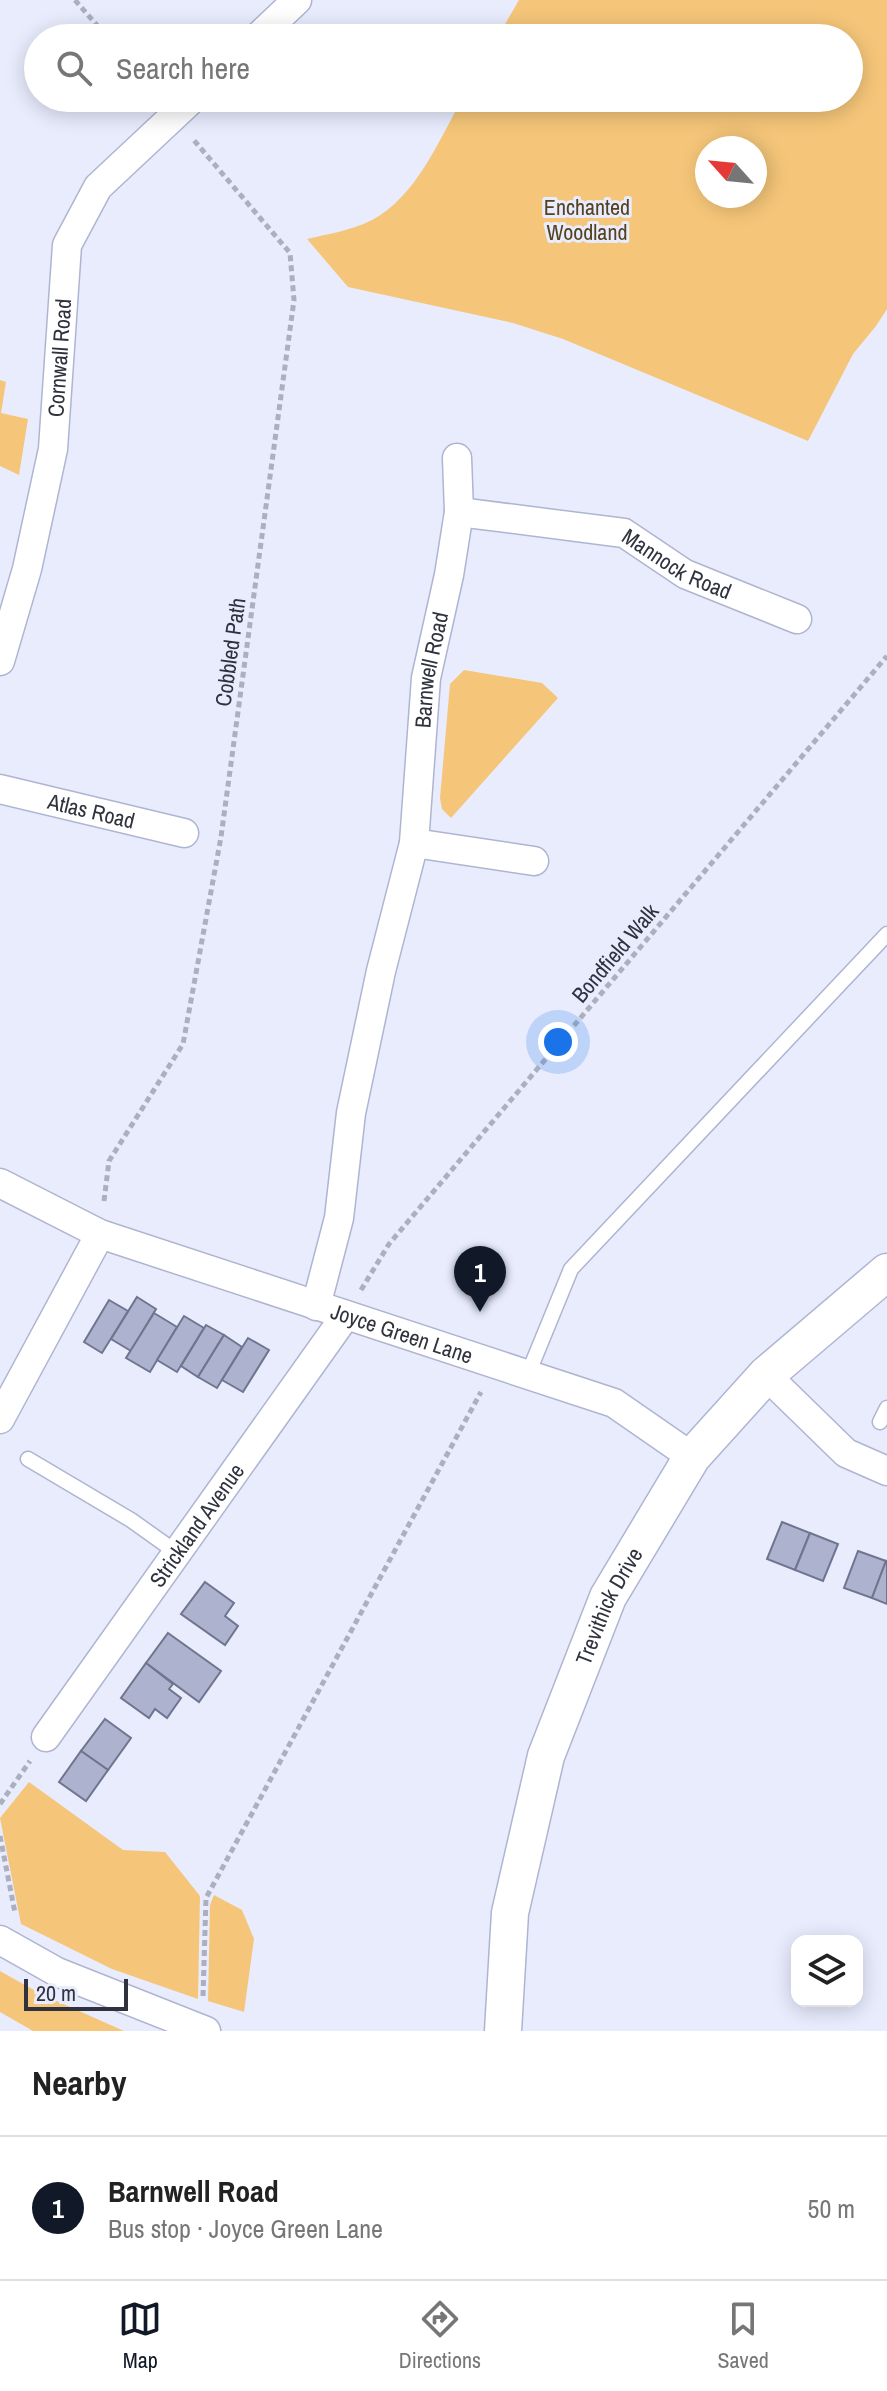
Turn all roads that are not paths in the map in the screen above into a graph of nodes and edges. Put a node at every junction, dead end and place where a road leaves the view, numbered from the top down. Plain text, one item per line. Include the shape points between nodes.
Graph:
1 (297, 0) edge
2 (272, 24) edge
3 (178, 112) edge
4 (457, 458) dead end
5 (459, 512) junction
6 (797, 619) dead end
7 (0, 661) edge
8 (0, 789) edge
9 (184, 833) dead end
10 (414, 843) junction
11 (534, 861) dead end
12 (887, 934) edge
13 (0, 1183) edge
14 (100, 1234) junction
15 (886, 1276) edge
16 (316, 1306) junction
17 (346, 1315) junction
18 (528, 1374) junction
19 (766, 1375) junction
20 (887, 1408) edge
21 (0, 1419) edge
22 (880, 1422) dead end
23 (692, 1457) junction
24 (28, 1459) dead end
25 (887, 1471) edge
26 (176, 1552) junction
27 (46, 1737) road end
28 (11, 1946) edge
29 (206, 2031) edge
30 (503, 2031) edge

1 - 2 street
3 - 7 street, Cornwall Road via 98,187 67,245 53,449
4 - 5 street, Barnwell Road
5 - 6 street, Mannock Road via 624,533 685,574
5 - 10 street, Barnwell Road via 424,695
8 - 9 street, Atlas Road
10 - 11 street
10 - 16 street, Barnwell Road via 381,971 351,1113 339,1218
12 - 18 lane via 571,1269
13 - 14 street, Joyce Green Lane
14 - 16 street, Joyce Green Lane
14 - 21 street
15 - 19 street, Trevithick Drive
16 - 17 street, Joyce Green Lane
17 - 18 street, Joyce Green Lane
17 - 26 street, Strickland Avenue
18 - 23 street, Joyce Green Lane via 614,1403
19 - 23 street, Trevithick Drive
19 - 25 street via 846,1453
20 - 22 lane
23 - 30 street, Trevithick Drive via 608,1597 546,1756 510,1913
24 - 26 lane
26 - 27 street, Strickland Avenue
28 - 29 street via 57,1972

